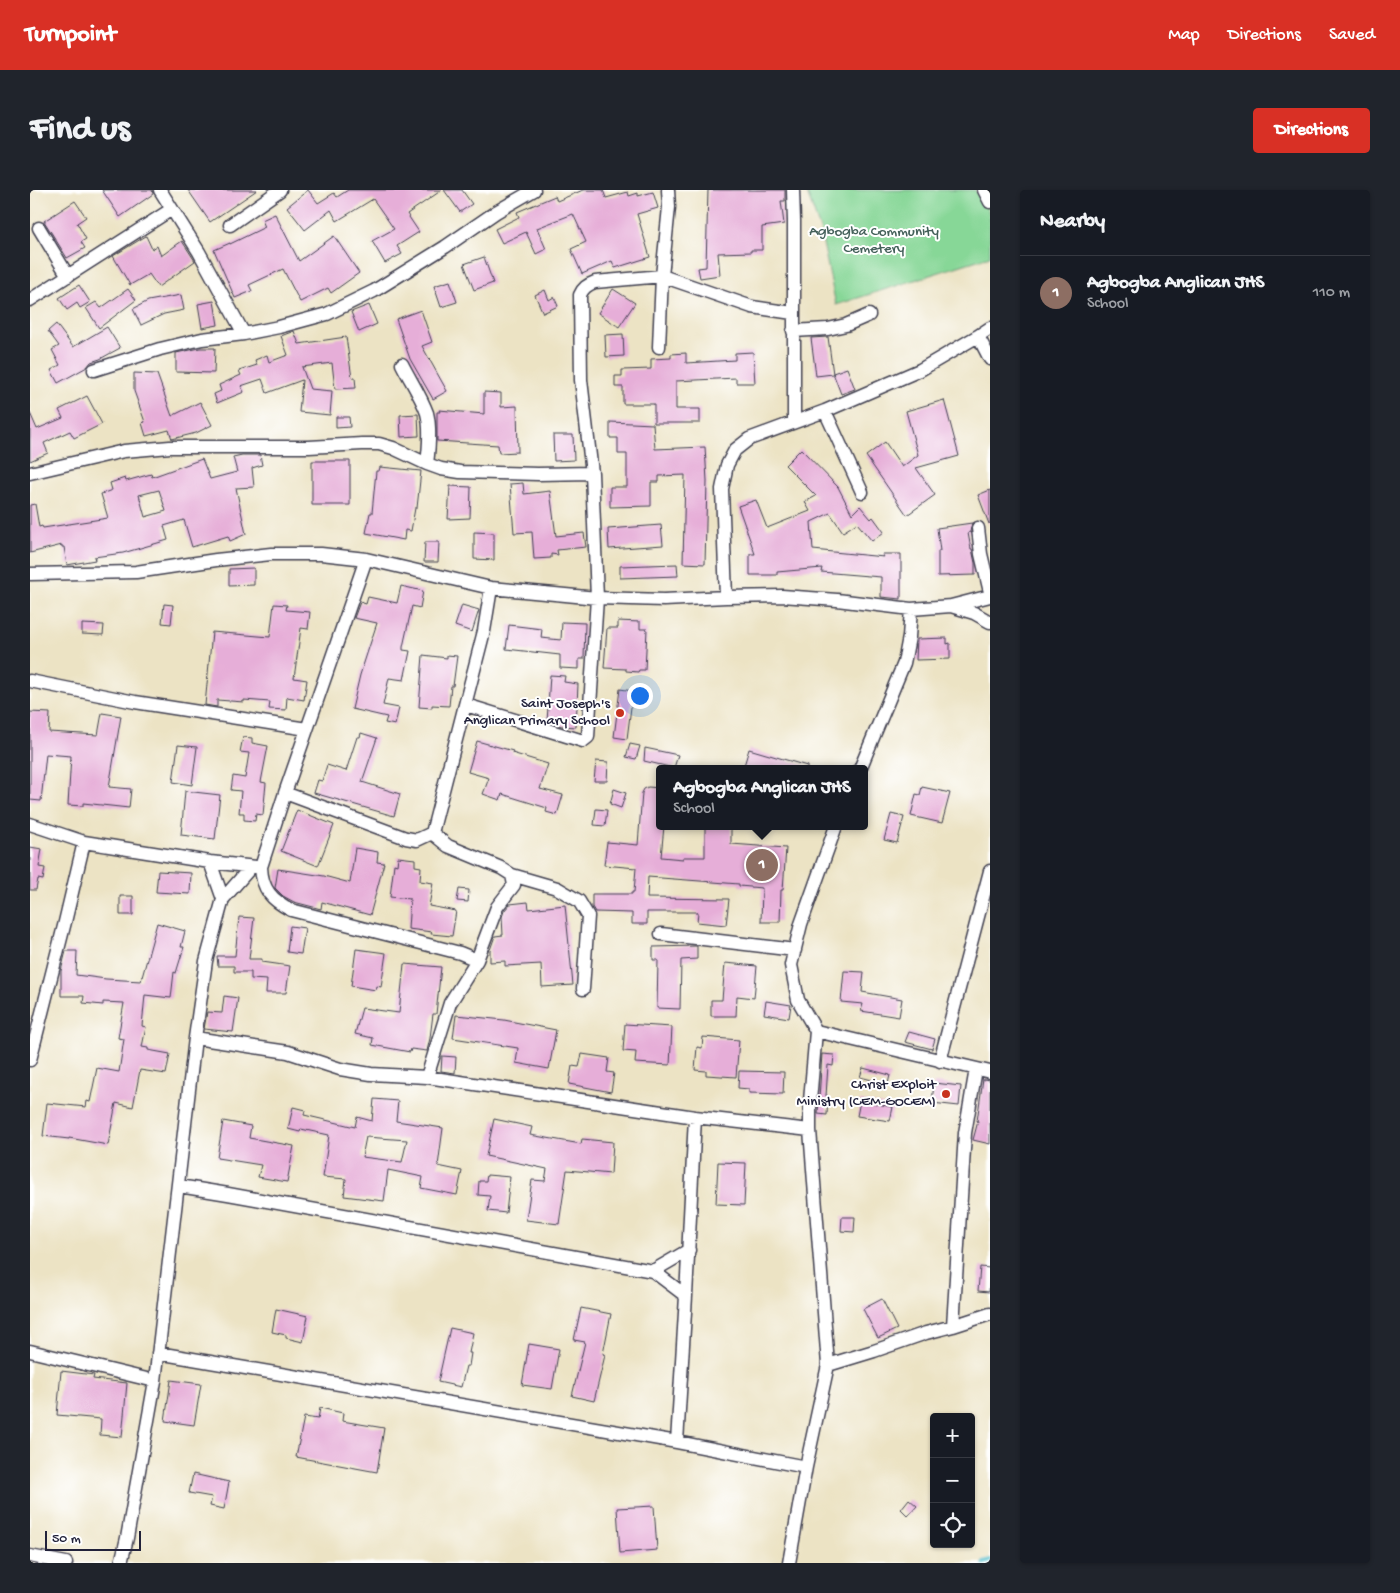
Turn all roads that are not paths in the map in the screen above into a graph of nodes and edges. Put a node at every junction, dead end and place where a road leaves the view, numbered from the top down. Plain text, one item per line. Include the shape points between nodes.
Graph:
1 (160, 190) edge
2 (280, 190) edge
3 (534, 190) edge
4 (668, 190) edge
5 (793, 190) edge
6 (984, 190) edge
7 (990, 202) edge
8 (172, 209) junction
9 (230, 225) dead end
10 (39, 228) dead end
11 (68, 276) junction
12 (662, 276) junction
13 (30, 300) edge
14 (793, 313) junction
15 (869, 315) dead end
16 (990, 328) edge
17 (793, 331) junction
18 (244, 334) junction
19 (978, 336) junction
20 (659, 347) dead end
21 (990, 359) edge
22 (402, 364) dead end
23 (94, 370) dead end
24 (825, 411) junction
25 (794, 422) junction
26 (427, 464) junction
27 (30, 473) edge
28 (592, 473) junction
29 (862, 492) dead end
30 (978, 528) dead end
31 (366, 559) junction
32 (30, 574) edge
33 (491, 588) junction
34 (990, 592) edge
35 (990, 596) edge
36 (726, 597) junction
37 (597, 598) junction
38 (950, 606) junction
39 (911, 609) junction
40 (990, 622) edge
41 (30, 681) edge
42 (466, 705) junction
43 (307, 729) junction
44 (862, 765) edge
45 (285, 793) junction
46 (30, 824) edge
47 (835, 830) edge
48 (432, 833) junction
49 (84, 842) junction
50 (210, 862) junction
51 (256, 867) junction
52 (990, 872) edge
53 (512, 875) junction
54 (223, 899) junction
55 (661, 934) dead end
56 (795, 950) junction
57 (477, 960) junction
58 (583, 989) dead end
59 (816, 1031) junction
60 (195, 1038) junction
61 (30, 1060) edge
62 (940, 1061) junction
63 (976, 1068) junction
64 (990, 1072) edge
65 (427, 1077) junction
66 (695, 1117) junction
67 (810, 1130) junction
68 (179, 1186) junction
69 (688, 1250) junction
70 (653, 1271) junction
71 (686, 1296) junction
72 (990, 1314) edge
73 (953, 1326) junction
74 (30, 1351) edge
75 (158, 1353) junction
76 (828, 1364) junction
77 (155, 1381) junction
78 (677, 1442) junction
79 (806, 1467) junction
80 (30, 1556) edge
81 (66, 1563) edge
82 (121, 1563) edge
83 (789, 1563) edge

1 - 8 street
2 - 9 street
3 - 18 street via 374,291 327,314
4 - 12 street
5 - 14 street
6 - 7 street
8 - 11 street
8 - 18 street
10 - 11 street
11 - 13 street
12 - 14 street via 752,307
12 - 20 street
12 - 28 street via 595,282 588,284 580,295 581,380
14 - 17 street
15 - 17 street via 828,329
16 - 19 street
17 - 25 street
18 - 23 street via 160,349
19 - 21 street
19 - 24 street via 920,370
22 - 26 street via 427,415 430,442
24 - 25 street
24 - 29 street
25 - 36 street via 749,439 735,450 727,465 722,489
26 - 27 street via 379,444 170,447 124,451
26 - 28 street via 460,472
28 - 37 street
30 - 34 street
31 - 32 street via 321,554 271,554 136,572
31 - 33 street
31 - 43 street
33 - 37 street
33 - 42 street
35 - 38 street
36 - 37 street via 664,600
36 - 39 street via 782,596
37 - 42 street via 586,740
38 - 39 street
38 - 40 street
39 - 44 street via 904,663
41 - 43 street via 135,702
42 - 48 street
43 - 45 street
45 - 48 street via 406,838 417,840
45 - 51 street
46 - 49 street
47 - 56 street
48 - 53 street via 448,846
49 - 50 street
49 - 61 street
50 - 51 street
50 - 54 street
51 - 54 street
51 - 57 street via 267,891 278,903 292,910
52 - 62 street
53 - 57 street via 514,885 498,907
53 - 58 street via 557,888 579,901 588,916
54 - 60 street via 206,961
55 - 56 street
56 - 59 street via 791,965 798,1000
57 - 65 street via 450,1003
59 - 62 street
59 - 67 street
60 - 65 street via 288,1052 340,1069
60 - 68 street
62 - 63 street
63 - 64 street
63 - 73 street via 965,1133
65 - 66 street
66 - 67 street
66 - 69 street
67 - 76 street
68 - 70 street
68 - 75 street
69 - 70 street
69 - 71 street
70 - 71 street
71 - 78 street
72 - 73 street
73 - 76 street
74 - 77 street
75 - 77 street
75 - 78 street
76 - 79 street
77 - 82 street
78 - 79 street
79 - 83 street
80 - 81 street

